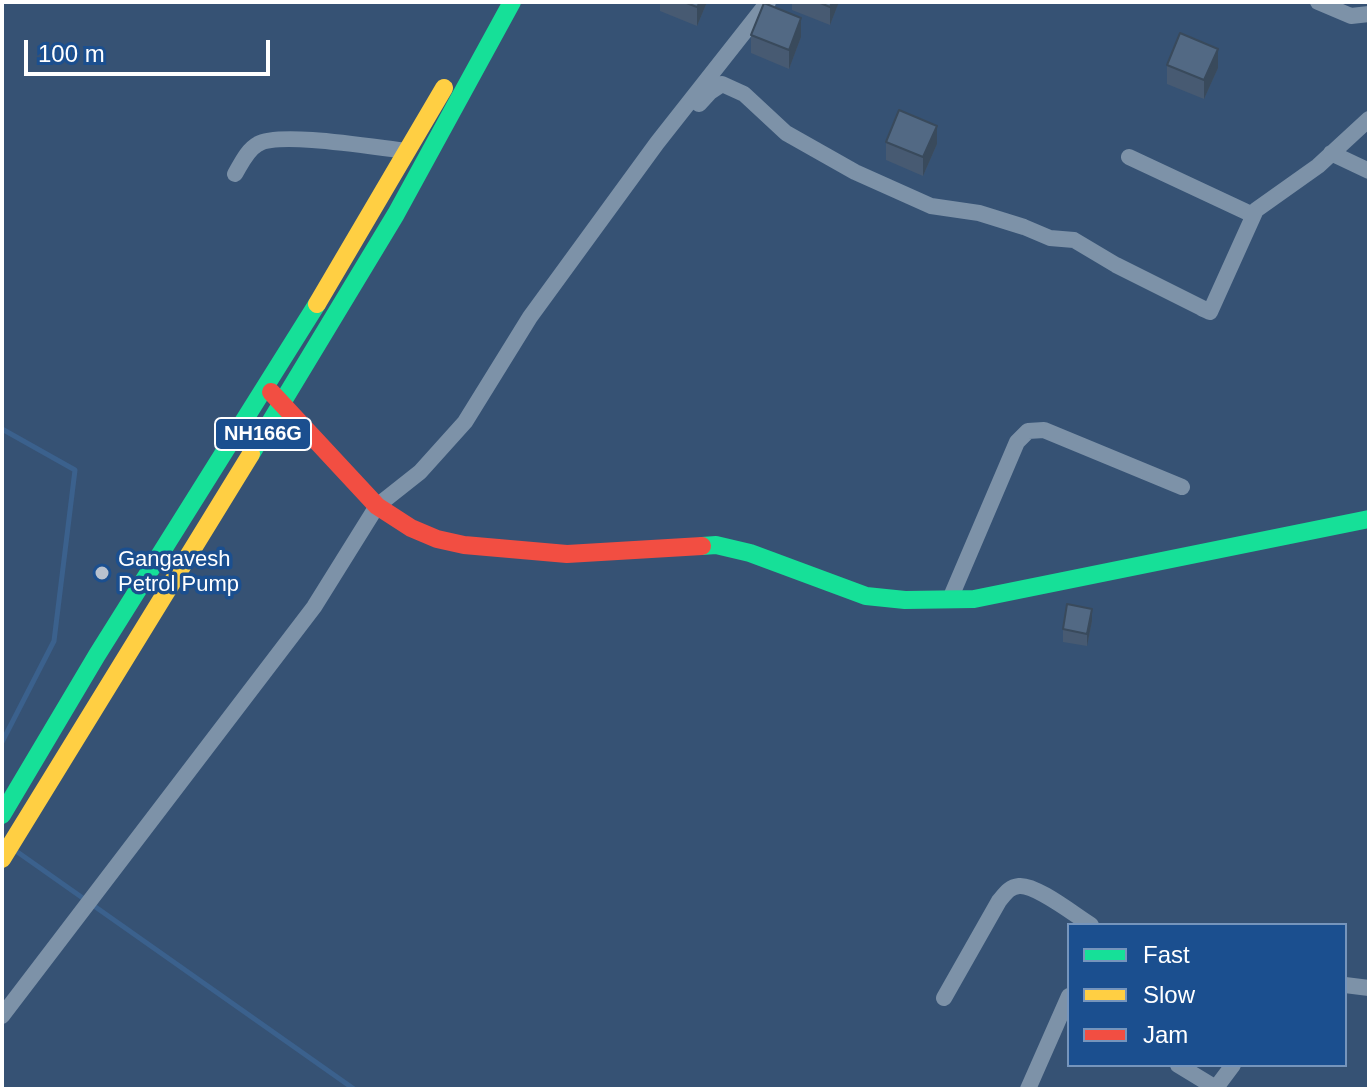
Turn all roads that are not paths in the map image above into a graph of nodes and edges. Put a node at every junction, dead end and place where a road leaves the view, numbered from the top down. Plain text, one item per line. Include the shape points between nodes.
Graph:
1 (512, 2) edge
2 (768, 2) edge
3 (1318, 2) edge
4 (1369, 14) edge
5 (453, 70) dead end
6 (1369, 119) edge
7 (657, 143) junction
8 (407, 151) junction
9 (1331, 153) junction
10 (1129, 157) dead end
11 (1369, 171) edge
12 (235, 174) dead end
13 (1253, 215) junction
14 (264, 386) junction
15 (283, 403) junction
16 (1182, 487) dead end
17 (377, 506) junction
18 (1369, 519) edge
19 (950, 599) junction
20 (2, 815) edge
21 (2, 859) edge
22 (1088, 923) edge
23 (1347, 985) edge
24 (1369, 988) edge
25 (944, 998) dead end
26 (1067, 1002) edge
27 (2, 1016) edge
28 (1181, 1067) edge
29 (1232, 1067) edge
30 (1028, 1089) edge
31 (1216, 1089) edge

1 - 15 main road, NH166G
2 - 7 street
3 - 4 street via 1351,16
5 - 8 main road, NH166G
6 - 9 street
7 - 13 street via 722,84 744,94 786,133 855,172 931,206 979,213 1050,238 1074,240 1207,310
7 - 17 street via 530,317 465,422 420,472
8 - 12 street via 274,140 252,148
8 - 14 main road, NH166G
9 - 11 street
9 - 13 street
10 - 13 street
14 - 15 main road
14 - 20 main road, NH166G
15 - 17 main road
15 - 21 main road, NH166G
16 - 19 street via 1044,430 1028,431 1017,442
17 - 19 main road via 411,528 464,545 567,554 716,545 866,596
17 - 27 street via 314,607
18 - 19 main road via 974,599
22 - 25 street via 1035,890 1009,890
23 - 24 street
26 - 30 street
28 - 31 street
29 - 31 street

